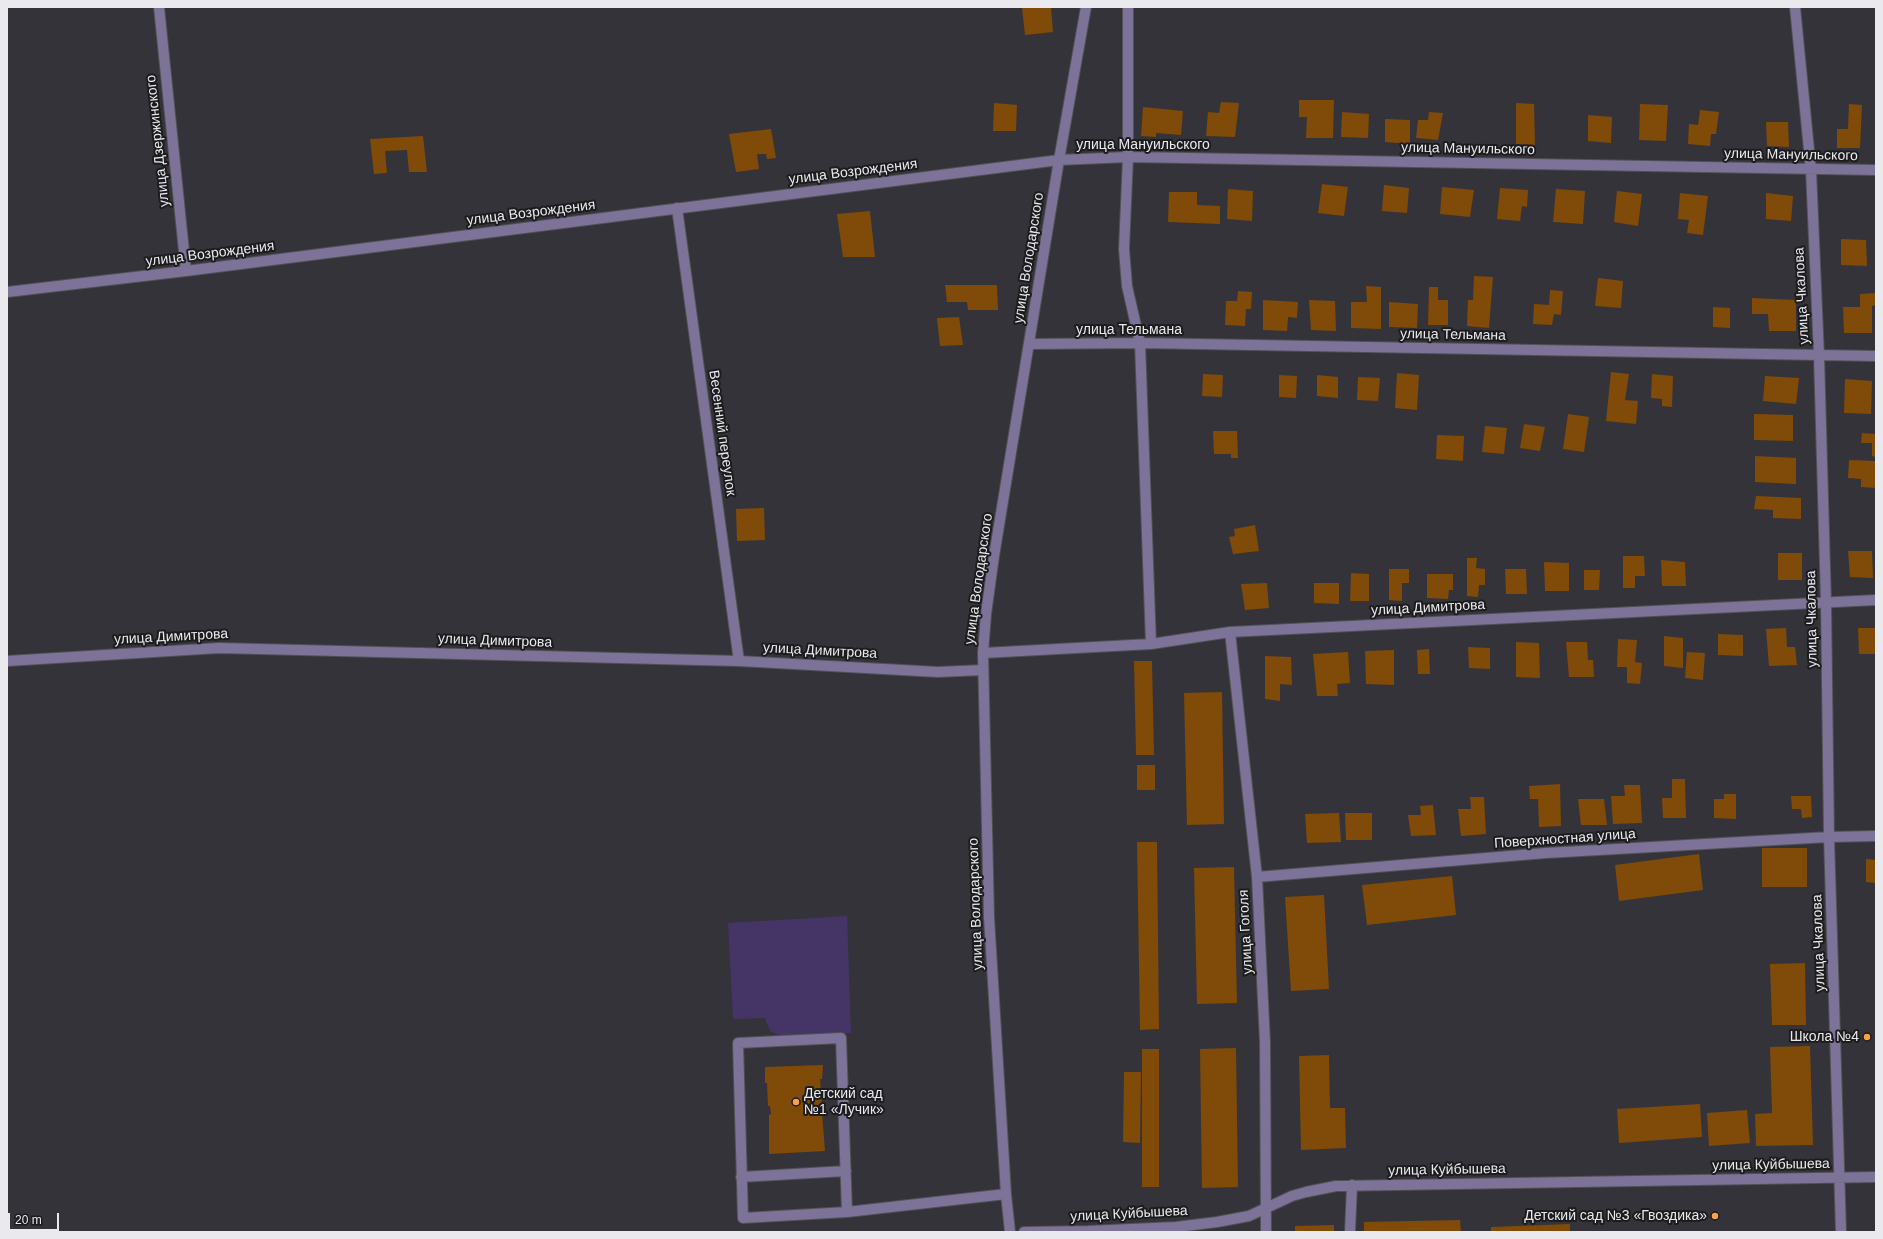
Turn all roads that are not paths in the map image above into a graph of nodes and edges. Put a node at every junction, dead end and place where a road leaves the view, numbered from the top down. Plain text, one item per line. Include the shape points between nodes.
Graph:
1 (159, 7) edge
2 (1086, 7) edge
3 (1128, 7) edge
4 (1795, 7) edge
5 (1128, 157) junction
6 (1059, 160) junction
7 (1811, 170) junction
8 (1876, 170) edge
9 (677, 208) junction
10 (186, 271) junction
11 (7, 292) edge
12 (1140, 343) junction
13 (1030, 344) junction
14 (1819, 356) junction
15 (1876, 356) edge
16 (1876, 600) edge
17 (1826, 602) junction
18 (1230, 632) junction
19 (1151, 644) junction
20 (983, 653) junction
21 (7, 661) edge
22 (739, 661) junction
23 (983, 670) junction
24 (1876, 836) edge
25 (1829, 837) junction
26 (1257, 877) junction
27 (846, 1171) junction
28 (741, 1177) junction
29 (1876, 1177) edge
30 (1840, 1178) junction
31 (1352, 1185) junction
32 (1006, 1194) junction
33 (1266, 1209) junction
34 (847, 1212) junction
35 (1010, 1232) edge
36 (1024, 1232) edge
37 (1266, 1232) edge
38 (1350, 1232) edge
39 (1841, 1232) edge

1 - 10 street, улица Дзержинского
2 - 6 street, улица Володарского
3 - 5 street
4 - 7 street, улица Чкалова
5 - 6 street, улица Мануильского
5 - 7 street, улица Мануильского
5 - 12 street via 1124,249 1127,286
6 - 9 street, улица Возрождения
6 - 13 street, улица Володарского
7 - 8 street, улица Мануильского
7 - 14 street, улица Чкалова
9 - 10 street, улица Возрождения
9 - 22 street, Весенний переулок
10 - 11 street, улица Возрождения
12 - 13 street, улица Тельмана
12 - 14 street, улица Тельмана
12 - 19 street
13 - 20 street, улица Володарского via 994,556
14 - 15 street, улица Тельмана
14 - 17 street, улица Чкалова
16 - 17 street, улица Димитрова
17 - 18 street, улица Димитрова
17 - 25 street, улица Чкалова
18 - 19 street, улица Димитрова
18 - 26 street, улица Гоголя
19 - 20 street, улица Димитрова
20 - 23 street, улица Володарского
21 - 22 street, улица Димитрова via 219,648
22 - 23 street, улица Димитрова via 938,672
23 - 32 street, улица Володарского via 989,917
24 - 25 street, Поверхностная улица
25 - 26 street, Поверхностная улица via 1546,853
25 - 30 street, улица Чкалова
26 - 33 street, улица Гоголя via 1265,1042
27 - 28 street
27 - 28 street via 841,1038 738,1044
27 - 34 street
28 - 34 street via 743,1218
29 - 30 street, улица Куйбышева
30 - 31 street, улица Куйбышева
30 - 39 street, улица Чкалова
31 - 33 street, улица Куйбышева via 1306,1192
31 - 38 street
32 - 34 street
32 - 35 street, улица Володарского
33 - 36 street, улица Куйбышева via 1232,1220 1176,1227
33 - 37 street, улица Гоголя

